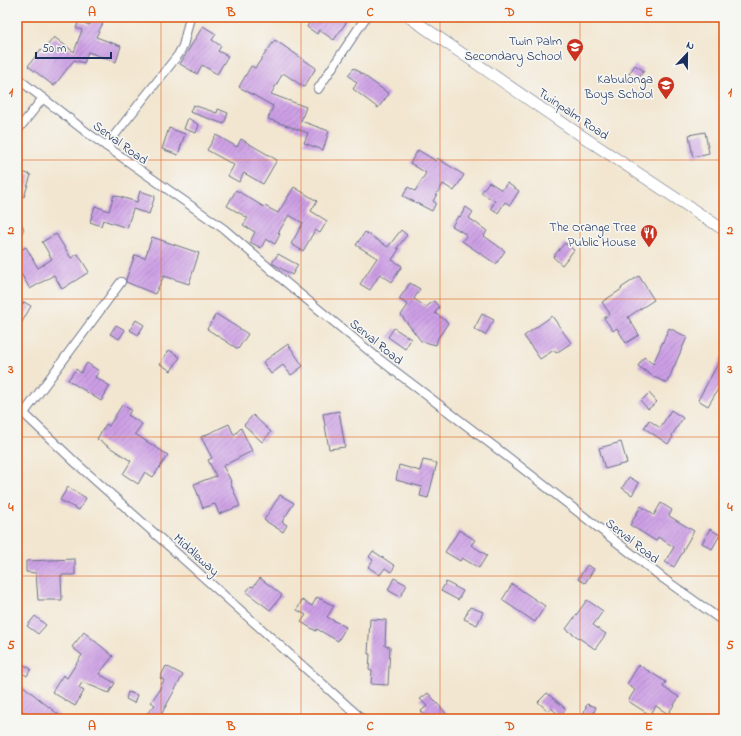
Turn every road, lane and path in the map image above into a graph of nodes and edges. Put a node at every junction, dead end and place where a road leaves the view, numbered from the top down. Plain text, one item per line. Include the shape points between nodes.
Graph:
1 (190, 17) edge
2 (366, 17) edge
3 (409, 17) edge
4 (17, 78) edge
5 (318, 89) dead end
6 (44, 98) junction
7 (17, 131) edge
8 (106, 146) junction
9 (724, 230) edge
10 (121, 282) dead end
11 (17, 407) edge
12 (24, 413) junction
13 (724, 622) edge
14 (362, 719) edge

1 - 8 street via 183,46 178,55
2 - 5 street
3 - 9 main road, Twinpalm Road
4 - 6 street, Serval Road
6 - 7 street
6 - 8 street, Serval Road
8 - 13 street, Serval Road via 224,229 378,359 658,575
10 - 12 street
11 - 12 street, Middleway
12 - 14 street, Middleway via 76,463

